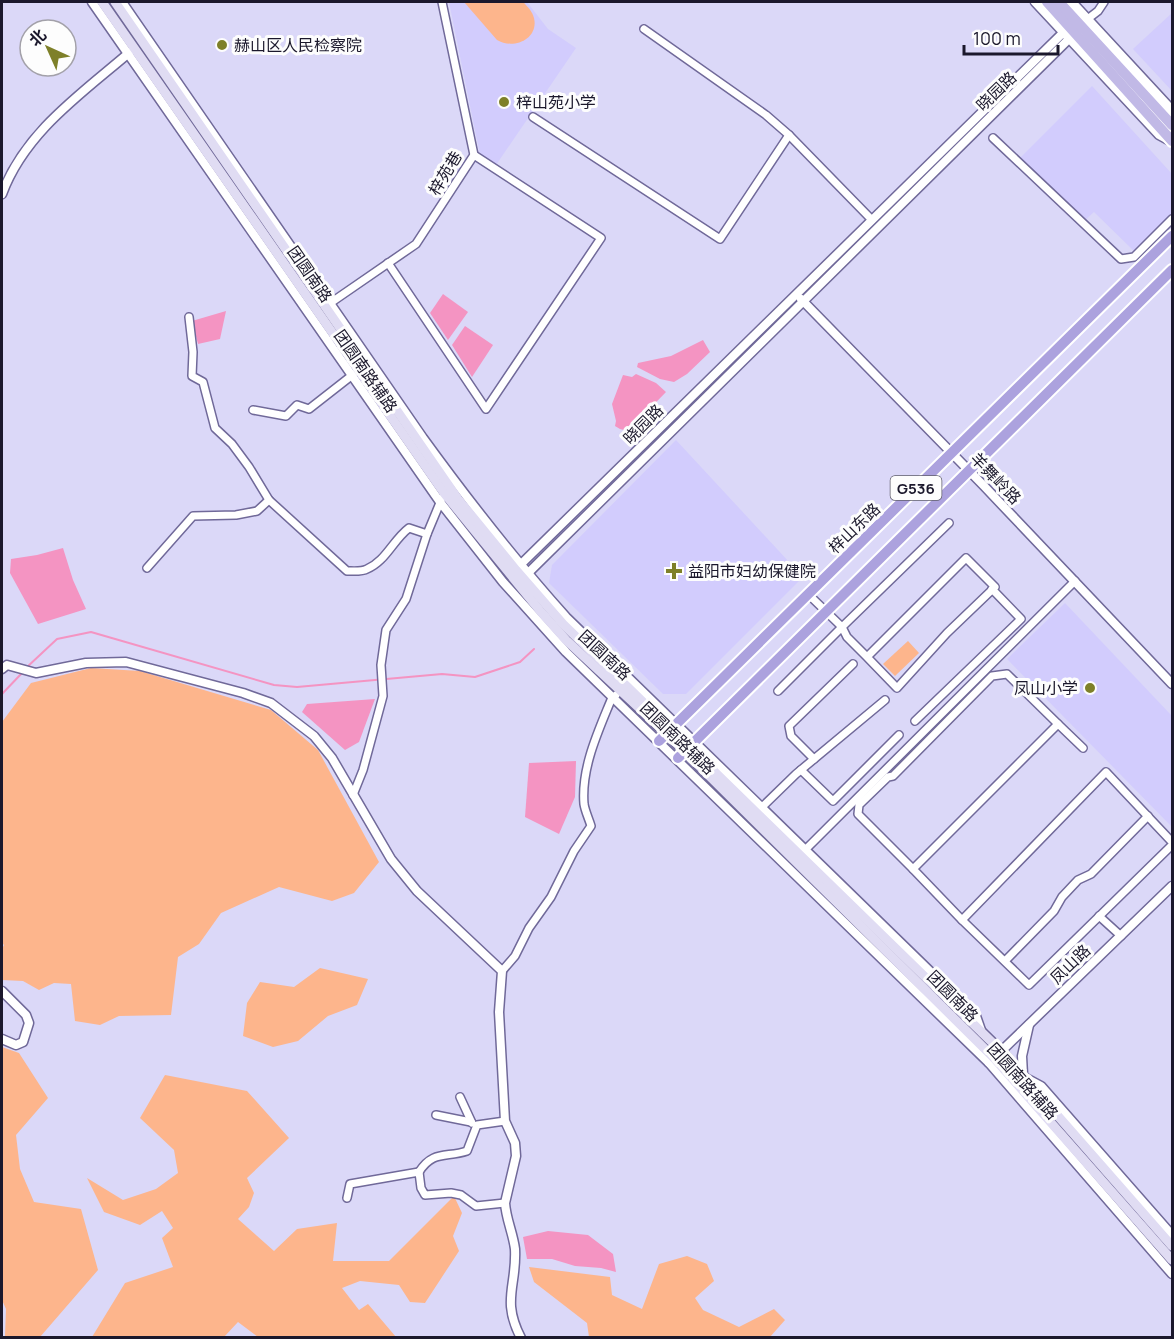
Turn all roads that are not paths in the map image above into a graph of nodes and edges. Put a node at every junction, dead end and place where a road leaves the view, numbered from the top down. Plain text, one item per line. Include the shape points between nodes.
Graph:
1 (92, 2) edge
2 (102, 2) edge
3 (115, 2) edge
4 (122, 2) edge
5 (442, 2) edge
6 (1035, 2) edge
7 (1047, 2) edge
8 (1059, 2) edge
9 (1072, 2) edge
10 (1104, 2) edge
11 (644, 29) dead end
12 (1075, 29) junction
13 (142, 41) junction
14 (130, 51) junction
15 (1173, 110) edge
16 (532, 117) dead end
17 (1173, 125) edge
18 (789, 135) junction
19 (993, 138) dead end
20 (1173, 141) edge
21 (474, 155) junction
22 (2, 194) edge
23 (1173, 219) edge
24 (872, 220) junction
25 (1173, 236) edge
26 (388, 263) junction
27 (1173, 270) edge
28 (796, 295) junction
29 (803, 302) junction
30 (328, 305) junction
31 (189, 317) dead end
32 (355, 372) junction
33 (253, 410) dead end
34 (952, 453) junction
35 (969, 471) junction
36 (442, 498) junction
37 (269, 500) junction
38 (949, 523) dead end
39 (427, 534) junction
40 (147, 568) dead end
41 (512, 573) junction
42 (519, 582) junction
43 (1075, 582) junction
44 (992, 589) junction
45 (808, 594) junction
46 (826, 611) junction
47 (566, 618) junction
48 (842, 627) junction
49 (574, 635) junction
50 (867, 657) junction
51 (853, 664) dead end
52 (2, 669) edge
53 (1173, 684) edge
54 (778, 691) dead end
55 (617, 693) junction
56 (885, 700) dead end
57 (915, 721) dead end
58 (1058, 724) junction
59 (668, 731) junction
60 (899, 735) dead end
61 (1083, 748) dead end
62 (687, 749) junction
63 (814, 759) junction
64 (801, 770) junction
65 (353, 795) junction
66 (759, 810) junction
67 (1148, 816) junction
68 (1173, 844) edge
69 (803, 852) junction
70 (913, 869) junction
71 (1173, 886) edge
72 (1099, 915) junction
73 (963, 920) junction
74 (1121, 936) junction
75 (1005, 961) junction
76 (502, 971) junction
77 (2, 991) edge
78 (1030, 1024) junction
79 (2, 1039) edge
80 (995, 1058) junction
81 (1024, 1076) junction
82 (460, 1097) dead end
83 (436, 1115) dead end
84 (505, 1121) junction
85 (474, 1124) junction
86 (418, 1172) junction
87 (347, 1198) dead end
88 (505, 1203) junction
89 (1173, 1235) edge
90 (1173, 1246) edge
91 (1173, 1260) edge
92 (1173, 1274) edge
93 (521, 1338) edge

1 - 14 street
2 - 14 main road, 团圆南路
3 - 13 main road, 团圆南路
4 - 30 street
5 - 21 street, 梓苑巷
6 - 12 street
7 - 12 main road
8 - 12 main road
9 - 12 street
10 - 12 street
11 - 18 street
12 - 15 street
12 - 17 main road
12 - 20 main road
12 - 24 street, 晓园路
12 - 29 street, 晓园路
13 - 14 street
13 - 30 main road, 团圆南路
14 - 22 street via 45,125 9,175
14 - 32 main road, 团圆南路
16 - 18 street via 720,239
18 - 24 street
19 - 23 street via 1121,259 1134,257
21 - 26 street, 梓苑巷 via 416,244
21 - 26 street via 602,238 486,409
24 - 28 street, 晓园路
25 - 34 highway, 梓山东路 / G536
26 - 30 street, 梓苑巷
27 - 35 highway, G536
28 - 29 street, 羊舞岭路
28 - 41 street, 晓园路
29 - 34 street, 羊舞岭路
29 - 42 street, 晓园路
30 - 41 main road, 团圆南路
31 - 37 street via 192,376 203,382 215,428 244,459
32 - 33 street via 309,409 297,405 285,416
32 - 36 main road, 团圆南路
34 - 35 street, 羊舞岭路
34 - 45 highway, 梓山东路 / G536
35 - 43 street, 羊舞岭路
35 - 46 highway, G536
36 - 39 street
36 - 41 main road, 团圆南路
37 - 39 street via 347,571 366,570 389,553 409,528
37 - 40 street via 257,511 193,516
38 - 48 street
39 - 65 street via 406,599 386,630 382,645 383,696
41 - 42 main road, 团圆南路
41 - 42 street, 团圆南路辅路
42 - 47 street, 团圆南路辅路
42 - 49 main road, 团圆南路
42 - 55 main road, 团圆南路 via 566,640
43 - 53 street, 羊舞岭路
43 - 69 street
44 - 50 street via 897,688
44 - 50 street via 966,558
44 - 57 street via 1021,619
45 - 46 street
45 - 59 highway, 梓山东路 / G536
46 - 48 street
46 - 62 highway, G536
47 - 49 main road
47 - 59 street, 团圆南路辅路
48 - 50 street
48 - 54 street
49 - 59 main road, 团圆南路
51 - 63 street via 789,726 791,736
52 - 65 street via 7,665 36,672 86,663 126,662 271,703 314,736
55 - 59 main road, 团圆南路
55 - 76 street via 594,744 585,776 584,805 591,826 515,956
56 - 63 street
58 - 61 street
58 - 70 street
58 - 70 street via 1007,674 993,676 893,777 888,777 859,805 858,814
59 - 62 main road, 团圆南路
59 - 62 street, 团圆南路辅路
60 - 64 street via 833,801
62 - 66 main road, 团圆南路
62 - 80 main road, 团圆南路
63 - 64 street
64 - 66 street
65 - 76 street via 391,859 417,891
66 - 69 main road, 团圆南路
67 - 68 street
67 - 73 street via 1106,772
67 - 75 street via 1091,874 1070,888 1054,912
68 - 72 street
69 - 80 main road, 团圆南路 via 983,1033
70 - 73 street
71 - 74 street, 凤山路
72 - 74 street
72 - 75 street via 1029,984
73 - 75 street
74 - 78 street, 凤山路
76 - 84 street via 499,1012
77 - 79 street via 29,1023 24,1042 16,1045
78 - 80 street, 凤山路
78 - 81 street via 1022,1056
80 - 81 main road, 团圆南路
80 - 91 main road, 团圆南路
80 - 92 street, 团圆南路辅路
81 - 89 street, 团圆南路辅路 via 1041,1086
81 - 90 main road, 团圆南路
82 - 85 street
83 - 85 street
84 - 85 street
84 - 88 street via 516,1156
85 - 86 street via 467,1151 437,1155
86 - 87 street via 350,1185
86 - 88 street via 425,1195 461,1195 476,1206
88 - 93 street via 515,1252 510,1306

